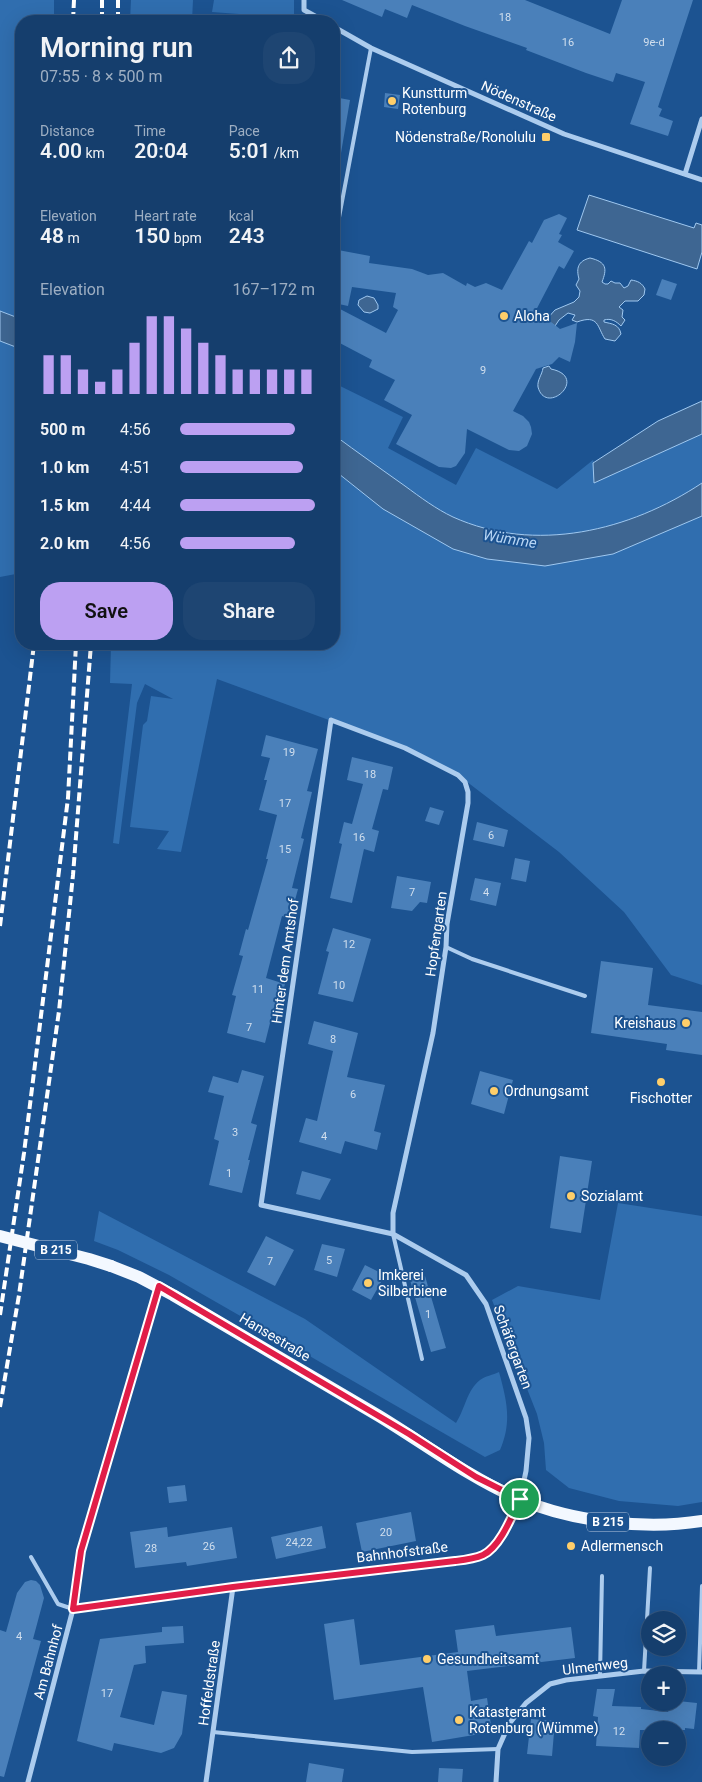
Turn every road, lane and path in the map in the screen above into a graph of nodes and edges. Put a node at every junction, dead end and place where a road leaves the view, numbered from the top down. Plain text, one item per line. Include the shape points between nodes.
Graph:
1 (304, 0) edge
2 (313, 15) edge
3 (340, 30) edge
4 (371, 48) junction
5 (702, 119) edge
6 (685, 174) junction
7 (702, 180) edge
8 (340, 212) edge
9 (330, 720) joint
10 (446, 947) junction
11 (585, 996) dead end
12 (261, 1205) joint
13 (392, 1234) junction
14 (0, 1236) edge
15 (159, 1286) junction
16 (422, 1359) dead end
17 (520, 1499) junction
18 (702, 1521) edge
19 (31, 1557) dead end
20 (650, 1568) dead end
21 (602, 1576) dead end
22 (702, 1586) edge
23 (233, 1587) junction
24 (73, 1609) junction
25 (644, 1666) edge
26 (641, 1672) edge
27 (686, 1672) edge
28 (700, 1672) edge
29 (600, 1676) junction
30 (213, 1732) junction
31 (498, 1749) junction
32 (28, 1782) edge
33 (206, 1782) edge
34 (496, 1782) edge

1 - 2 street via 304,10
3 - 4 street, Nödenstraße
4 - 6 street, Nödenstraße via 564,134
4 - 8 lane
5 - 6 street
6 - 7 street, Nödenstraße
9 - 10 street, Hopfengarten via 405,748 458,775 465,782 468,803
9 - 12 street, Hinter dem Amtshof
10 - 11 lane via 472,959
10 - 13 street, Hopfengarten via 432,1033 393,1212
12 - 13 street, Schäfergarten
13 - 16 lane
13 - 17 street, Schäfergarten via 466,1275 486,1304 526,1418 529,1438
14 - 15 main road, Hansestraße / B 215, bridge via 89,1258
15 - 17 main road, Hansestraße / B 215 via 476,1477
15 - 24 street, Am Bahnhof via 81,1551
17 - 18 main road, B 215 via 558,1512 611,1522 657,1524
17 - 23 street, Bahnhofstraße via 492,1549 476,1558
19 - 24 lane via 58,1604
20 - 25 lane
21 - 29 lane
22 - 28 lane
23 - 24 street, Bahnhofstraße
23 - 30 street, Hoffeldstraße
24 - 32 street, Am Bahnhof
26 - 29 street, Ulmenweg
27 - 28 street, Ulmenweg
29 - 31 street, Ulmenweg via 550,1684 526,1703 509,1724
30 - 31 lane via 412,1752
30 - 33 street, Hoffeldstraße
31 - 34 street, Ulmenweg

